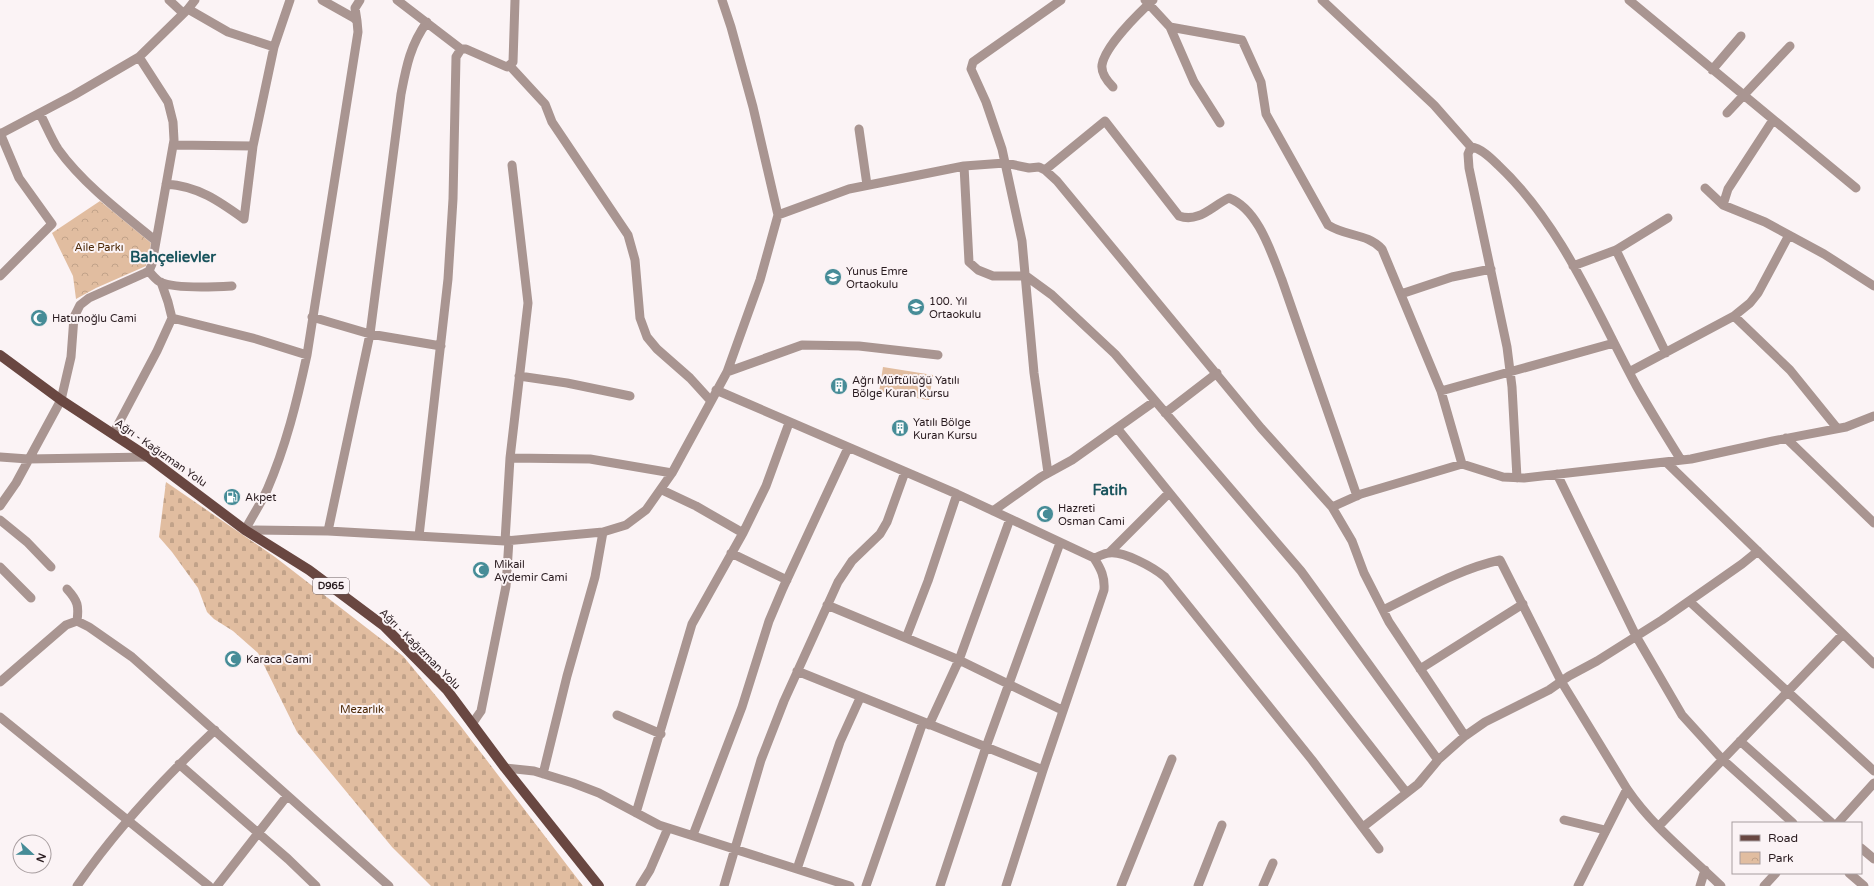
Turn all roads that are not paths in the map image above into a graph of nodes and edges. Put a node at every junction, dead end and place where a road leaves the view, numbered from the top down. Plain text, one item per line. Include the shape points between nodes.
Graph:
1 (169, 0) edge
2 (194, 0) edge
3 (290, 0) edge
4 (322, 0) edge
5 (360, 0) edge
6 (397, 0) edge
7 (515, 0) edge
8 (722, 0) edge
9 (1061, 0) edge
10 (1322, 0) edge
11 (1629, 0) edge
12 (1149, 1) edge
13 (186, 11) junction
14 (357, 21) junction
15 (427, 22) junction
16 (1170, 27) junction
17 (1742, 36) dead end
18 (1790, 46) dead end
19 (274, 47) junction
20 (462, 49) junction
21 (139, 57) junction
22 (510, 66) junction
23 (1712, 70) junction
24 (1113, 86) dead end
25 (1743, 96) junction
26 (1727, 113) dead end
27 (40, 114) junction
28 (1773, 120) junction
29 (1220, 123) dead end
30 (859, 129) dead end
31 (0, 134) edge
32 (173, 145) junction
33 (253, 146) junction
34 (1471, 147) junction
35 (1005, 163) junction
36 (512, 165) dead end
37 (964, 166) junction
38 (1045, 170) junction
39 (166, 184) junction
40 (867, 184) junction
41 (1705, 188) dead end
42 (1856, 188) dead end
43 (1723, 204) junction
44 (778, 215) junction
45 (1668, 218) dead end
46 (1789, 235) junction
47 (156, 241) junction
48 (1616, 250) junction
49 (1573, 266) junction
50 (1490, 269) junction
51 (149, 271) junction
52 (0, 276) edge
53 (1026, 276) junction
54 (161, 282) junction
55 (232, 286) dead end
56 (1874, 286) edge
57 (1401, 294) junction
58 (1734, 316) junction
59 (312, 317) junction
60 (172, 318) junction
61 (370, 334) junction
62 (1614, 343) junction
63 (441, 346) junction
64 (1666, 353) junction
65 (0, 355) edge
66 (307, 355) junction
67 (938, 355) dead end
68 (727, 372) junction
69 (1630, 372) junction
70 (1217, 373) junction
71 (1510, 373) junction
72 (519, 376) junction
73 (716, 390) junction
74 (1441, 391) junction
75 (630, 396) dead end
76 (61, 400) junction
77 (710, 400) junction
78 (1155, 401) junction
79 (1166, 413) junction
80 (1874, 416) edge
81 (789, 423) junction
82 (1117, 428) junction
83 (1837, 428) junction
84 (113, 434) junction
85 (1786, 438) junction
86 (848, 448) junction
87 (0, 457) edge
88 (148, 457) junction
89 (510, 458) junction
90 (28, 459) junction
91 (1681, 460) junction
92 (1666, 462) junction
93 (1462, 464) junction
94 (905, 472) junction
95 (672, 473) junction
96 (1048, 473) junction
97 (1557, 474) junction
98 (1517, 478) junction
99 (662, 490) junction
100 (1169, 493) junction
101 (957, 494) junction
102 (1357, 496) junction
103 (0, 506) edge
104 (1332, 507) junction
105 (993, 511) junction
106 (1010, 519) junction
107 (0, 520) edge
108 (1874, 523) edge
109 (245, 530) junction
110 (328, 531) junction
111 (603, 532) junction
112 (743, 533) junction
113 (419, 536) junction
114 (507, 540) junction
115 (1060, 543) junction
116 (1758, 551) junction
117 (731, 553) junction
118 (1109, 553) junction
119 (1094, 558) junction
120 (51, 566) dead end
121 (0, 567) edge
122 (787, 580) junction
123 (67, 589) dead end
124 (31, 598) dead end
125 (1689, 601) junction
126 (1523, 604) junction
127 (827, 605) junction
128 (1383, 610) junction
129 (77, 621) junction
130 (1843, 634) junction
131 (1636, 636) junction
132 (906, 638) junction
133 (958, 660) junction
134 (1874, 664) edge
135 (1420, 670) junction
136 (797, 671) junction
137 (1561, 681) junction
138 (0, 682) edge
139 (1009, 683) junction
140 (1787, 691) junction
141 (860, 698) junction
142 (1062, 710) junction
143 (617, 715) dead end
144 (0, 717) edge
145 (472, 724) junction
146 (926, 724) junction
147 (215, 730) junction
148 (661, 734) junction
149 (1465, 736) junction
150 (1740, 741) junction
151 (986, 747) junction
152 (1172, 759) dead end
153 (1722, 759) junction
154 (1438, 760) junction
155 (179, 764) junction
156 (505, 768) junction
157 (1043, 770) junction
158 (1874, 772) edge
159 (543, 774) junction
160 (1874, 783) edge
161 (1627, 789) junction
162 (1406, 792) junction
163 (287, 796) junction
164 (636, 813) junction
165 (1564, 820) dead end
166 (128, 821) junction
167 (1792, 822) edge
168 (1831, 822) edge
169 (1839, 822) edge
170 (1222, 825) dead end
171 (1658, 826) junction
172 (1363, 827) junction
173 (668, 828) junction
174 (1605, 830) junction
175 (257, 834) junction
176 (693, 835) junction
177 (734, 848) junction
178 (1379, 849) dead end
179 (1862, 849) edge
180 (1874, 859) edge
181 (1273, 862) dead end
182 (797, 869) junction
183 (1705, 870) junction
184 (1775, 874) edge
185 (1850, 874) edge
186 (77, 886) edge
187 (209, 886) edge
188 (217, 886) edge
189 (316, 886) edge
190 (389, 886) edge
191 (599, 886) edge
192 (640, 886) edge
193 (724, 886) edge
194 (850, 886) edge
195 (866, 886) edge
196 (940, 886) edge
197 (1006, 886) edge
198 (1121, 886) edge
199 (1198, 886) edge
200 (1263, 886) edge
201 (1578, 886) edge
202 (1700, 886) edge
203 (1721, 886) edge
204 (1764, 886) edge
205 (1864, 886) edge

1 - 13 street
2 - 13 street
3 - 19 street
4 - 14 street
5 - 14 street via 355,8
6 - 15 street
7 - 22 street via 513,62
8 - 44 street via 751,100
9 - 35 street via 973,62 971,69 995,125
10 - 34 street via 1434,105
11 - 23 street
12 - 16 street
12 - 24 street via 1106,55 1102,66 1103,73
13 - 19 street via 228,32
13 - 21 street
14 - 59 street via 358,32
15 - 20 street
15 - 61 street via 417,36 410,53 401,94
16 - 29 street via 1194,82
16 - 57 street via 1242,40 1261,82 1266,114 1328,225 1346,234 1372,239 1382,249
17 - 23 street
18 - 25 street
19 - 33 street
20 - 22 street via 506,68
20 - 63 street via 456,57 453,207
21 - 27 street
21 - 32 street via 168,102 173,122
22 - 77 street via 545,104 552,122 628,235 634,260 640,318 648,337 657,349
23 - 25 street
25 - 26 street
25 - 28 street
27 - 31 street
27 - 47 street via 58,148 80,174
28 - 42 street
28 - 43 street via 1728,189
30 - 40 street
31 - 52 street via 19,178 52,224
32 - 33 street
32 - 39 street
33 - 39 street via 244,219 204,192
34 - 49 street via 1489,157 1519,184 1541,213
34 - 50 street via 1468,154 1469,168
35 - 37 street
35 - 38 street
35 - 53 street via 1022,241
36 - 72 street via 528,303
37 - 40 street
37 - 53 street via 970,262 978,270 993,276
38 - 70 street via 1057,181
38 - 102 street via 1105,121 1180,216 1195,218 1229,198 1245,206 1269,248 1282,280
39 - 47 street
40 - 44 street
41 - 43 street
43 - 46 street
44 - 68 street via 760,280
45 - 48 street
46 - 56 street
46 - 58 street via 1758,293
47 - 51 street
48 - 49 street
48 - 64 street
49 - 62 street
50 - 57 street via 1452,277
50 - 71 street
51 - 54 street
51 - 76 street via 89,298 80,305 74,317 71,357
53 - 78 street via 1052,295 1115,354
53 - 96 street via 1034,373
54 - 55 street via 206,287
54 - 60 street
57 - 74 street
58 - 64 street
58 - 83 street via 1790,370
59 - 61 street
59 - 66 street
60 - 66 street
60 - 84 street
61 - 63 street
61 - 110 street
62 - 69 street
62 - 71 street
63 - 113 street
64 - 69 street
65 - 76 main road, Ağrı - Kağızman Yolu / D965
66 - 109 street via 286,436 267,490
67 - 68 street via 859,346 802,345
68 - 73 street
69 - 91 street
70 - 79 street
70 - 104 street
71 - 74 street
71 - 98 street
72 - 75 street via 568,382
72 - 89 street
73 - 77 street
73 - 81 street
74 - 93 street
76 - 84 main road, Ağrı - Kağızman Yolu / D965
76 - 90 street
77 - 95 street
78 - 79 street
78 - 82 street
79 - 154 street via 1301,570
80 - 83 street
81 - 86 street
81 - 112 street via 766,486
82 - 96 street via 1072,460
82 - 100 street
83 - 85 street
84 - 88 main road, Ağrı - Kağızman Yolu / D965
85 - 91 street
85 - 108 street
86 - 94 street
86 - 122 street
87 - 90 street
88 - 90 street
88 - 109 main road, Ağrı - Kağızman Yolu / D965
89 - 95 street via 590,459
89 - 114 street
90 - 103 street
91 - 92 street
92 - 97 street
92 - 116 street
93 - 98 street via 1503,477
93 - 102 street
94 - 101 street
94 - 127 street via 887,522 880,534 852,561
95 - 99 street
96 - 105 street
97 - 98 street
97 - 131 street
99 - 111 street via 646,510 626,525
99 - 112 street
100 - 118 street
100 - 162 street
101 - 105 street
101 - 132 street
102 - 104 street
104 - 128 street via 1352,541 1364,573
105 - 106 street
106 - 115 street
106 - 133 street
107 - 120 street
109 - 110 street
109 - 145 main road, Ağrı - Kağızman Yolu / D965 via 309,570 384,626 447,690
110 - 113 street
111 - 114 street
111 - 159 street via 596,571
112 - 117 street
113 - 114 street
114 - 145 street via 509,561 506,586 483,704 479,716
115 - 119 street
115 - 139 street
116 - 125 street
116 - 130 street
117 - 122 street
117 - 148 street via 692,624
118 - 119 street
118 - 172 street via 1133,558 1155,568 1165,577
119 - 142 street via 1105,580 1104,590
121 - 124 street
122 - 176 street
123 - 129 street via 79,608
125 - 131 street
125 - 140 street
126 - 128 street via 1500,560 1443,580
126 - 135 street
126 - 137 street
127 - 132 street
127 - 136 street
128 - 135 street
129 - 138 street via 66,625
129 - 147 street via 132,657
130 - 134 street
130 - 140 street
131 - 137 street
131 - 153 street via 1682,715
132 - 133 street
133 - 139 street
133 - 146 street
135 - 149 street
136 - 141 street
136 - 177 street via 761,760
137 - 149 street via 1549,690 1485,722
137 - 161 street
139 - 142 street
139 - 151 street
140 - 150 street
140 - 158 street
141 - 146 street
141 - 182 street via 840,742
142 - 157 street
143 - 148 street
144 - 166 street
145 - 156 main road, Ağrı - Kağızman Yolu / D965
146 - 151 street
146 - 195 street
147 - 155 street
147 - 163 street
148 - 164 street
149 - 154 street
150 - 153 street
150 - 168 street
151 - 157 street
151 - 196 street
152 - 198 street
153 - 167 street
153 - 171 street
154 - 162 street via 1418,784
155 - 166 street
155 - 175 street
156 - 159 street
156 - 191 main road, Ağrı - Kağızman Yolu / D965
157 - 197 street
159 - 164 street via 599,793
160 - 169 street
161 - 171 street
161 - 174 street
162 - 172 street
163 - 175 street
163 - 190 street
164 - 173 street
165 - 174 street
166 - 186 street via 93,862
166 - 187 street
170 - 199 street
171 - 183 street
172 - 178 street
173 - 176 street
173 - 192 street via 650,870
174 - 201 street
175 - 188 street
175 - 189 street
176 - 177 street
177 - 182 street
177 - 193 street
179 - 180 street
181 - 200 street
182 - 194 street
183 - 202 street
183 - 203 street
184 - 204 street
185 - 205 street

